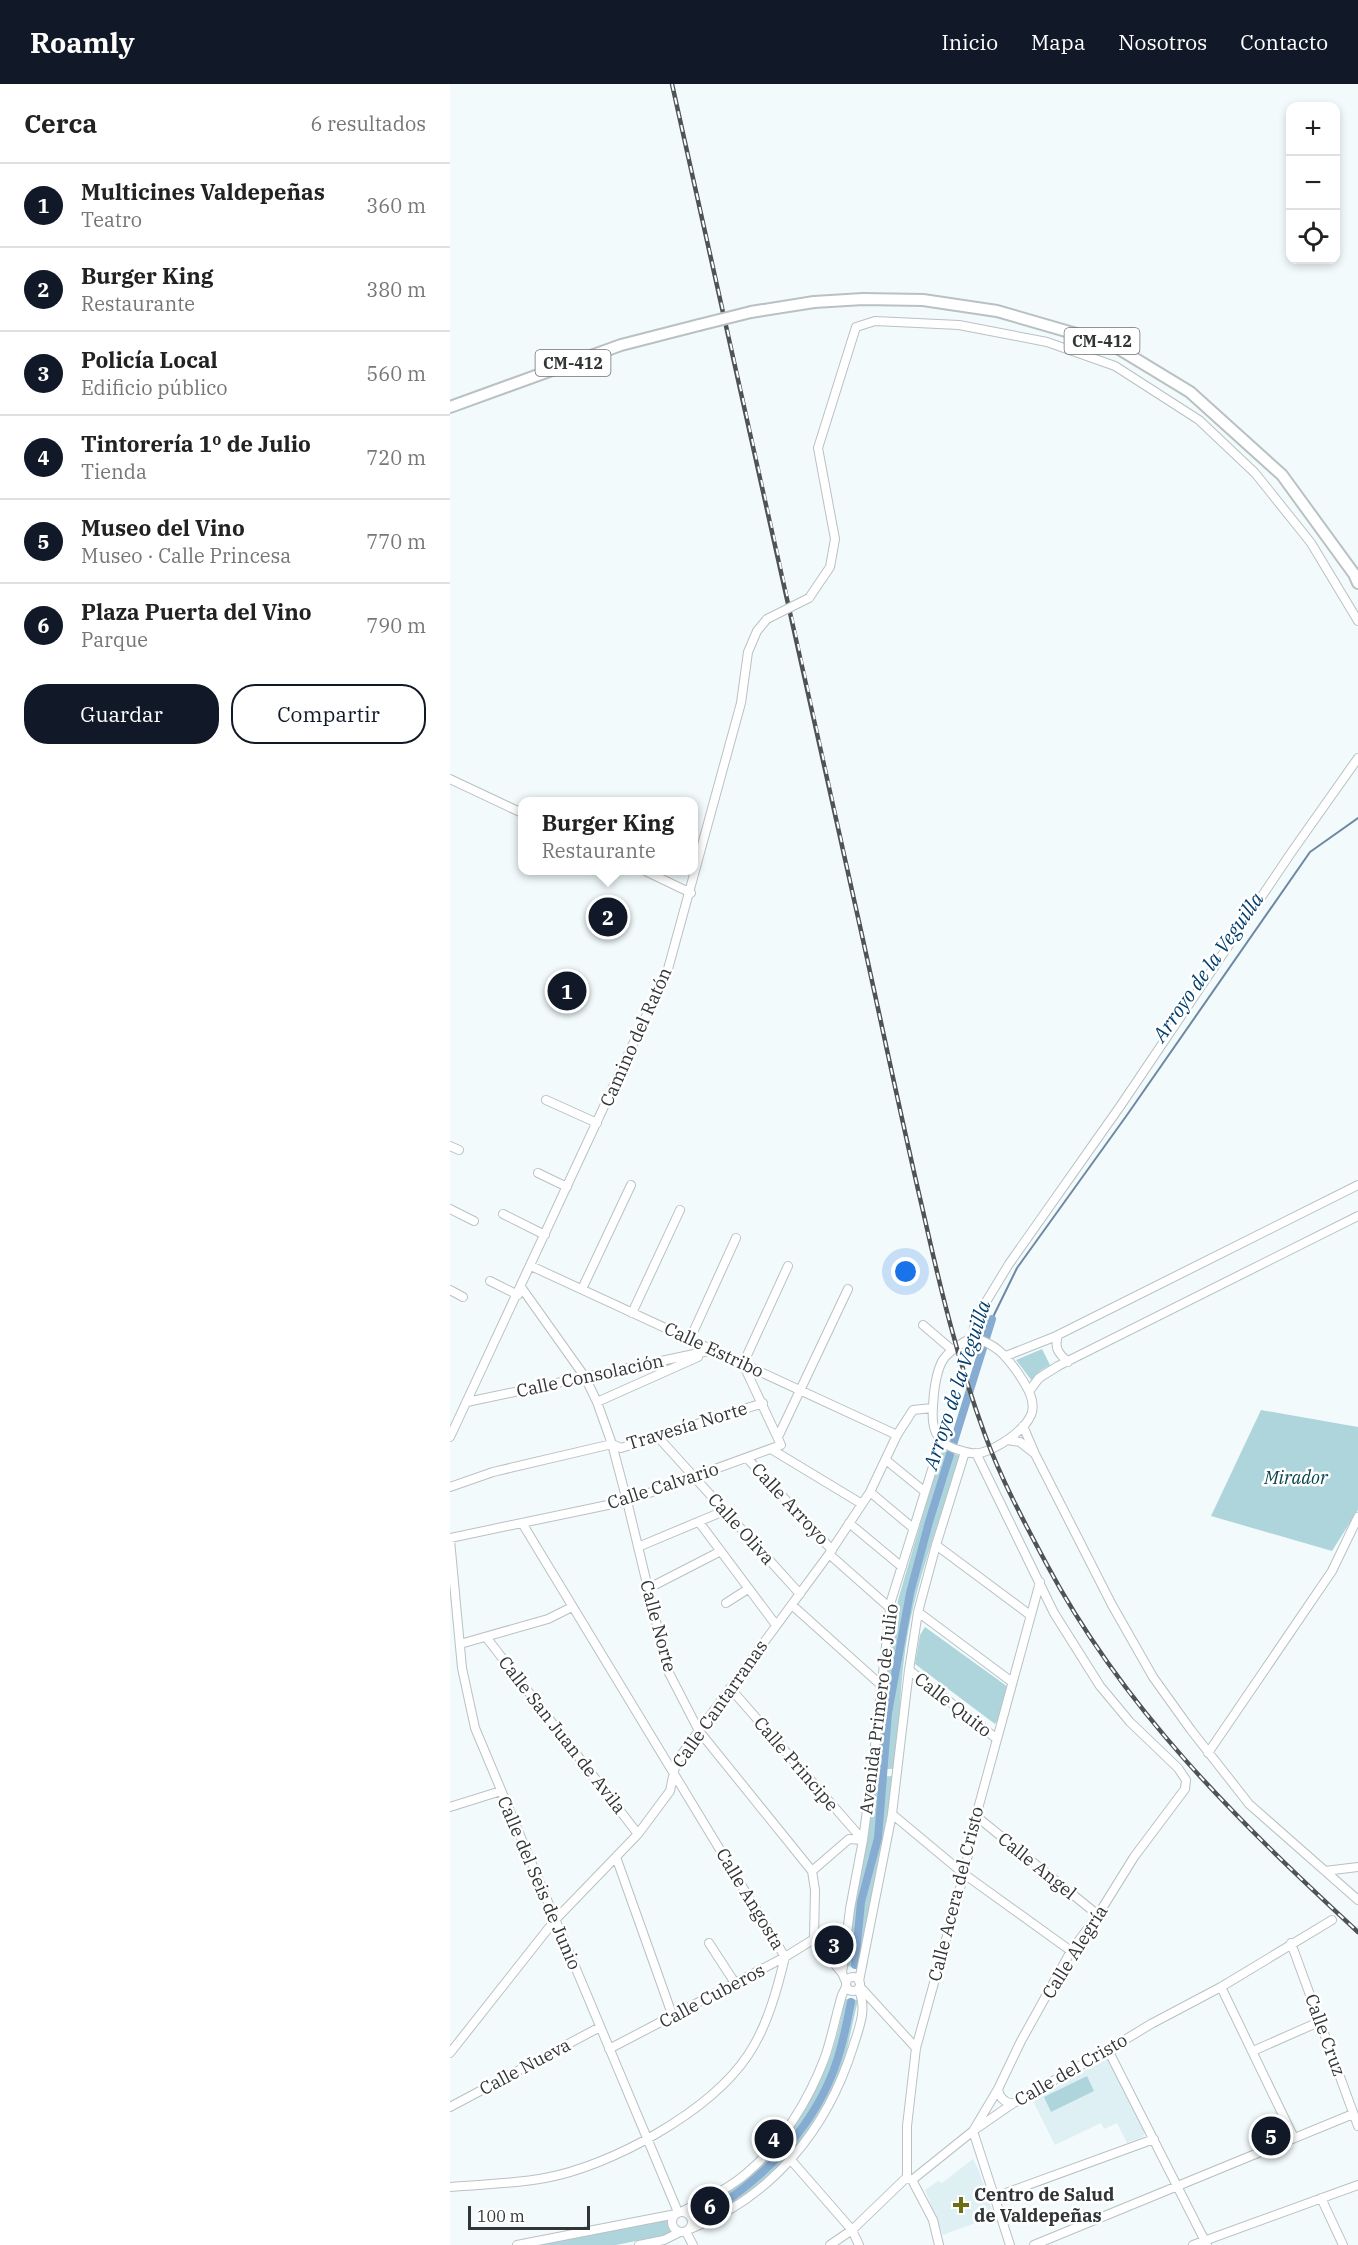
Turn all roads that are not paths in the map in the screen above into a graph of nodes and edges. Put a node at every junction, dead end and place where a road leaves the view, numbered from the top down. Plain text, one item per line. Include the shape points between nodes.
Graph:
1 (450, 407) edge
2 (1358, 582) edge
3 (1358, 621) edge
4 (1358, 758) edge
5 (450, 779) edge
6 (518, 811) edge
7 (698, 866) edge
8 (653, 875) edge
9 (696, 875) edge
10 (691, 893) junction
11 (546, 1100) dead end
12 (597, 1123) junction
13 (450, 1146) edge
14 (459, 1150) dead end
15 (538, 1173) dead end
16 (631, 1185) dead end
17 (1358, 1185) edge
18 (567, 1187) junction
19 (450, 1209) edge
20 (680, 1210) dead end
21 (503, 1214) dead end
22 (1358, 1216) edge
23 (474, 1221) dead end
24 (545, 1235) junction
25 (736, 1238) dead end
26 (531, 1266) junction
27 (788, 1266) dead end
28 (490, 1281) dead end
29 (582, 1289) junction
30 (848, 1289) dead end
31 (450, 1290) edge
32 (519, 1291) junction
33 (463, 1297) dead end
34 (632, 1313) junction
35 (923, 1325) dead end
36 (1058, 1335) junction
37 (973, 1337) junction
38 (690, 1339) junction
39 (951, 1349) junction
40 (713, 1350) junction
41 (1006, 1356) junction
42 (1068, 1362) junction
43 (743, 1364) junction
44 (585, 1377) junction
45 (799, 1389) junction
46 (1029, 1390) junction
47 (467, 1402) junction
48 (597, 1402) junction
49 (763, 1403) junction
50 (932, 1408) junction
51 (1023, 1426) junction
52 (897, 1435) junction
53 (450, 1437) edge
54 (658, 1437) junction
55 (778, 1437) junction
56 (1007, 1440) junction
57 (941, 1441) junction
58 (612, 1444) junction
59 (771, 1449) junction
60 (965, 1452) junction
61 (976, 1453) junction
62 (1035, 1454) junction
63 (747, 1458) junction
64 (886, 1460) junction
65 (693, 1477) junction
66 (450, 1487) edge
67 (924, 1491) junction
68 (870, 1492) junction
69 (627, 1501) junction
70 (862, 1504) junction
71 (724, 1511) junction
72 (1358, 1517) edge
73 (699, 1522) junction
74 (522, 1523) junction
75 (849, 1523) junction
76 (913, 1528) junction
77 (450, 1539) edge
78 (936, 1545) junction
79 (638, 1547) junction
80 (721, 1551) junction
81 (831, 1552) junction
82 (902, 1567) junction
83 (1040, 1582) junction
84 (647, 1588) junction
85 (748, 1589) junction
86 (800, 1594) junction
87 (452, 1600) edge
88 (726, 1603) dead end
89 (792, 1605) junction
90 (572, 1607) junction
91 (890, 1608) junction
92 (918, 1612) junction
93 (1030, 1615) junction
94 (776, 1625) junction
95 (486, 1637) junction
96 (460, 1644) junction
97 (909, 1670) junction
98 (1012, 1682) junction
99 (881, 1685) junction
100 (729, 1688) junction
101 (699, 1731) junction
102 (997, 1739) junction
103 (1208, 1753) junction
104 (673, 1772) junction
105 (501, 1791) junction
106 (450, 1808) edge
107 (892, 1814) junction
108 (976, 1816) junction
109 (638, 1834) junction
110 (863, 1840) junction
111 (616, 1857) junction
112 (1358, 1867) edge
113 (812, 1871) junction
114 (1325, 1871) junction
115 (964, 1874) junction
116 (1356, 1897) edge
117 (1098, 1915) junction
118 (555, 1920) junction
119 (1332, 1920) dead end
120 (814, 1939) junction
121 (709, 1943) dead end
122 (1292, 1944) junction
123 (1071, 1951) junction
124 (785, 1958) junction
125 (842, 1973) junction
126 (735, 1983) junction
127 (846, 1984) junction
128 (859, 1985) junction
129 (1221, 1986) junction
130 (673, 2017) junction
131 (1321, 2021) junction
132 (600, 2027) junction
133 (916, 2048) junction
134 (609, 2049) junction
135 (1108, 2050) junction
136 (1253, 2051) junction
137 (450, 2053) edge
138 (998, 2089) junction
139 (1012, 2104) junction
140 (450, 2107) edge
141 (1353, 2114) junction
142 (1358, 2126) edge
143 (973, 2131) junction
144 (1294, 2138) junction
145 (1154, 2139) junction
146 (647, 2140) junction
147 (791, 2160) junction
148 (910, 2178) junction
149 (1177, 2185) junction
150 (1358, 2185) edge
151 (450, 2187) edge
152 (995, 2198) junction
153 (1321, 2198) junction
154 (678, 2212) junction
155 (852, 2230) junction
156 (685, 2231) junction
157 (1206, 2243) edge
158 (517, 2245) edge
159 (639, 2245) edge
160 (693, 2245) edge
161 (830, 2245) edge
162 (859, 2245) edge
163 (939, 2245) edge
164 (1010, 2245) edge
165 (1034, 2245) edge
166 (1193, 2245) edge
167 (1343, 2245) edge

1 - 2 main road, CM-412, bridge via 621,345 751,312 864,299 923,300 997,311 1111,344 1190,392 1282,475
3 - 7 street, Camino del Ratón, bridge via 1311,543 1255,473 1199,420 1115,366 1047,342 959,325 874,321 856,327 818,448 836,539 830,567 809,598 767,619 757,631 748,652 741,703
4 - 37 street via 1009,1264 975,1320
5 - 6 street
8 - 10 street
9 - 10 street, Camino del Ratón, bridge
10 - 12 street, Camino del Ratón via 668,969
11 - 12 street
12 - 18 street, Camino del Ratón
13 - 14 street
15 - 18 street
16 - 29 street
17 - 36 street
18 - 24 street, Camino del Ratón
19 - 23 street
20 - 34 street
21 - 24 street
22 - 42 street
24 - 26 street, Camino del Ratón
25 - 38 street
26 - 29 street, Calle Estribo
26 - 32 street, Camino del Ratón
27 - 43 street
28 - 32 street
29 - 34 street, Calle Estribo
30 - 45 street
31 - 33 street
32 - 44 street, Calle Norte
32 - 47 street, Camino del Ratón
34 - 38 street, Calle Estribo
35 - 39 street
36 - 41 street
36 - 42 street via 1058,1353
37 - 39 street
37 - 41 street via 992,1344
38 - 40 street, Calle Estribo
39 - 50 street via 936,1374
40 - 43 street, Calle Estribo
40 - 44 street, Calle Consolación
40 - 48 street
41 - 46 street
42 - 46 street via 1039,1378
43 - 45 street, Calle Estribo
43 - 49 street
44 - 47 street, Calle Consolación
44 - 48 street, Calle Norte
45 - 52 street, Calle Estribo
45 - 55 street
46 - 51 street via 1031,1416
47 - 53 street, Camino del Ratón
48 - 58 street, Calle Norte
49 - 54 street, Travesía Norte
49 - 55 street
50 - 52 street, Calle Cantarranas via 913,1410
50 - 57 street
51 - 56 street
51 - 62 street
52 - 64 street, Calle Cantarranas
54 - 58 street, Travesía Norte via 621,1448
54 - 65 street, Calle Oliva
55 - 59 street via 782,1445
56 - 61 street
56 - 62 street via 1020,1442
57 - 60 street
57 - 67 street, Avenida Primero de Julio
58 - 66 street, Travesía Norte via 493,1472
58 - 69 street, Calle Norte
59 - 63 street, Calle Calvario
59 - 70 street
60 - 61 street
60 - 78 street, Avenida Primero de Julio
61 - 83 street
62 - 103 street via 1153,1677
63 - 65 street, Calle Calvario
63 - 81 street, Calle Arroyo
64 - 67 street
64 - 68 street, Calle Cantarranas
65 - 69 street, Calle Calvario
65 - 71 street, Calle Oliva
67 - 76 street, Avenida Primero de Julio
68 - 70 street, Calle Cantarranas
68 - 76 street
69 - 74 street, Calle Calvario
69 - 79 street, Calle Norte
70 - 75 street, Calle Cantarranas
71 - 73 street
71 - 86 street, Calle Oliva
72 - 103 street via 1332,1571
73 - 79 street
73 - 80 street
74 - 77 street, Calle Calvario
74 - 90 street, Calle Angosta
75 - 81 street, Calle Cantarranas
75 - 82 street
76 - 82 street, Avenida Primero de Julio
77 - 87 street, Calle del Seis de Junio
78 - 92 street, Avenida Primero de Julio
78 - 93 street
79 - 84 street, Calle Norte
80 - 84 street
80 - 85 street
81 - 86 street, Calle Cantarranas
81 - 91 street, Calle Arroyo
82 - 91 street, Avenida Primero de Julio
83 - 93 street, Calle Acera del Cristo
83 - 117 street, Calle Alegría via 1054,1613 1100,1686 1186,1780 1185,1789 1134,1857
84 - 101 street, Calle Norte via 668,1671
85 - 88 street
85 - 94 street
86 - 89 street, Calle Cantarranas
87 - 96 street, Calle del Seis de Junio
89 - 94 street, Calle Cantarranas
89 - 99 street
90 - 95 street via 548,1620
90 - 104 street, Calle Angosta
91 - 99 street, Avenida Primero de Julio
92 - 97 street, Avenida Primero de Julio
92 - 98 street
93 - 98 street, Calle Acera del Cristo
94 - 100 street, Calle Cantarranas
95 - 96 street
95 - 109 street, Calle San Juan de Avila
96 - 105 street, Calle del Seis de Junio via 470,1711
97 - 102 street, Calle Quito
97 - 107 street, Avenida Primero de Julio
98 - 102 street, Calle Acera del Cristo
99 - 110 street, Avenida Primero de Julio
100 - 101 street, Calle Cantarranas
100 - 110 street, Calle Principe
101 - 104 street, Calle Cantarranas
101 - 113 street, Calle Norte
102 - 108 street, Calle Acera del Cristo
103 - 114 street via 1249,1804
104 - 109 street, Calle Cantarranas via 670,1791
104 - 124 street, Calle Angosta
105 - 106 street
105 - 118 street, Calle del Seis de Junio
107 - 115 street
107 - 128 street, Avenida Primero de Julio
108 - 115 street, Calle Acera del Cristo
108 - 117 street, Calle Angel
109 - 111 street, Calle Cantarranas
110 - 113 street via 849,1839
110 - 125 street, Avenida Primero de Julio
111 - 118 street, Calle Cantarranas
111 - 130 street
112 - 114 street
113 - 120 street
114 - 116 street
115 - 123 street
115 - 133 street, Calle Acera del Cristo
117 - 123 street, Calle Alegría
118 - 132 street, Calle del Seis de Junio
118 - 137 street, Calle Cantarranas
119 - 122 street, Calle del Cristo
120 - 124 street, Calle Cuberos
120 - 125 street
121 - 126 street
122 - 129 street, Calle del Cristo
122 - 131 street, Calle Cruz
123 - 138 street, Calle Alegría
124 - 126 street, Calle Cuberos
124 - 146 street, Calle Angosta via 748,2055 701,2105
125 - 127 street
126 - 130 street, Calle Cuberos
127 - 128 street via 853,1977
127 - 128 street via 851,1992
127 - 154 street via 825,2057 783,2134 747,2173
128 - 133 street
128 - 147 street, Avenida Primero de Julio via 863,2011 847,2067 831,2100
129 - 135 street, Calle del Cristo
129 - 136 street
130 - 134 street, Calle Cuberos
131 - 136 street
131 - 141 street, Calle Cruz
132 - 134 street, Calle del Seis de Junio
132 - 140 street, Calle Nueva
133 - 148 street, Calle Acera del Cristo via 906,2126
134 - 146 street, Calle del Seis de Junio
135 - 139 street, Calle del Cristo
135 - 145 street
136 - 144 street
138 - 139 street via 999,2095
138 - 143 street, Calle Alegría
139 - 143 street, Calle del Cristo
141 - 142 street, Calle Cruz
141 - 144 street
143 - 148 street, Calle del Cristo
143 - 152 street
144 - 149 street
145 - 149 street
145 - 152 street
146 - 151 street, Calle Angosta via 554,2176
146 - 154 street, Calle del Seis de Junio
147 - 155 street
147 - 156 street, Avenida Primero de Julio via 742,2204
148 - 155 street, Calle del Cristo
148 - 163 street via 933,2220
149 - 157 street
149 - 165 street
150 - 153 street
152 - 164 street
153 - 157 street
153 - 167 street
154 - 156 street via 671,2223 674,2229
154 - 156 street via 688,2213 692,2219
154 - 158 street
155 - 161 street, Calle del Cristo
155 - 162 street
156 - 159 street, Avenida Primero de Julio
156 - 160 street
157 - 166 street

